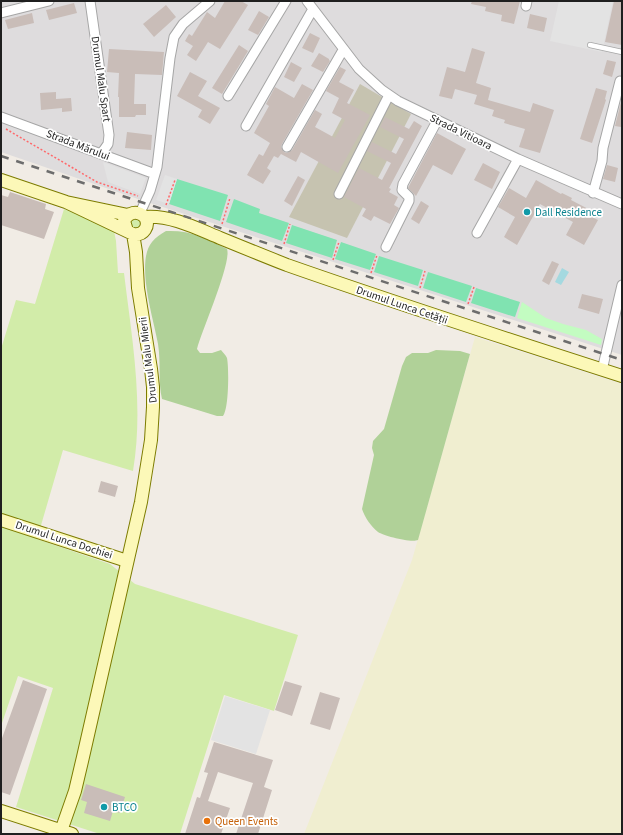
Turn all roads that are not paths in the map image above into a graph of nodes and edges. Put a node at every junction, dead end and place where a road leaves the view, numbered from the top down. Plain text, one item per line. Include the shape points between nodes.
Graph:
1 (49, 1) edge
2 (90, 1) edge
3 (210, 1) edge
4 (286, 1) edge
5 (307, 1) edge
6 (313, 9) junction
7 (1, 13) edge
8 (590, 45) dead end
9 (343, 50) junction
10 (622, 52) edge
11 (620, 81) dead end
12 (389, 95) junction
13 (228, 96) dead end
14 (1, 117) edge
15 (437, 121) junction
16 (246, 126) dead end
17 (287, 147) dead end
18 (101, 154) junction
19 (518, 159) junction
20 (155, 174) junction
21 (1, 180) edge
22 (593, 193) junction
23 (339, 194) dead end
24 (66, 202) junction
25 (622, 204) edge
26 (138, 226) junction
27 (477, 233) dead end
28 (386, 247) dead end
29 (622, 285) edge
30 (602, 370) junction
31 (622, 376) edge
32 (1, 520) edge
33 (127, 561) junction
34 (1, 811) edge
35 (67, 832) edge

1 - 7 street
2 - 18 street, Drumul Malu Spart via 109,135 108,144
3 - 20 street via 183,24 174,37
4 - 13 street
5 - 6 street, Strada Vitioara
6 - 9 street, Strada Vitioara
6 - 16 street
8 - 10 lane
9 - 12 street, Strada Vitioara via 369,79
9 - 17 street
11 - 22 street
12 - 15 street, Strada Vitioara
12 - 23 street
14 - 18 street, Strada Mărului
15 - 19 street, Strada Vitioara
15 - 28 street via 403,184 402,190 409,197 409,201
18 - 20 street, Strada Mărului
19 - 22 street, Strada Vitioara
19 - 27 street
20 - 26 street
21 - 24 street, Drumul Lunca Cetății
22 - 25 street, Strada Vitioara
24 - 26 street, Drumul Lunca Cetății
24 - 26 street, Drumul Lunca Cetății via 128,215 134,212
26 - 30 street, Drumul Lunca Cetății via 163,218 185,224 327,279
26 - 33 street, Drumul Malu Mierii via 137,280 151,369 153,408 145,481
29 - 30 street
30 - 31 street, Drumul Lunca Cetății
32 - 33 street, Drumul Lunca Dochiei
33 - 35 street, Drumul Malu Mierii
34 - 35 street

